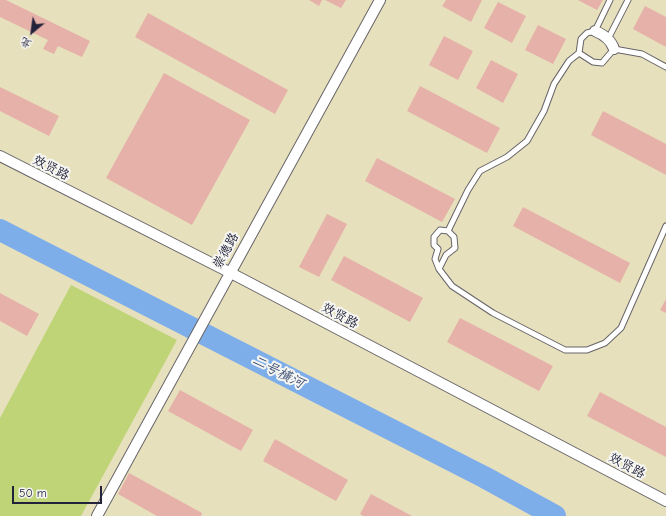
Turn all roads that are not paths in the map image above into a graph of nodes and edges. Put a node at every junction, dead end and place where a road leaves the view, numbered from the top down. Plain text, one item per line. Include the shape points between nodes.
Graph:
1 (380, 0) edge
2 (610, 0) edge
3 (628, 0) edge
4 (596, 31) junction
5 (608, 39) junction
6 (614, 49) junction
7 (578, 53) junction
8 (666, 67) edge
9 (0, 156) edge
10 (666, 226) edge
11 (448, 231) junction
12 (439, 270) junction
13 (229, 272) junction
14 (666, 501) edge
15 (97, 516) edge

1 - 13 street, 崇德路
2 - 4 lane
3 - 5 lane
4 - 5 street
4 - 7 lane via 587,33 581,39
5 - 6 street
6 - 7 lane via 602,62 593,62
6 - 8 lane via 642,54
7 - 11 lane via 569,61 554,84 544,111 527,141 480,171
9 - 13 street, 效贤路
10 - 12 lane via 620,328 605,344 587,350 565,350 494,313 452,286
11 - 12 lane via 454,237 455,248 446,255
11 - 12 lane via 440,230 434,237 434,244 438,249 435,259
13 - 14 street, 效贤路
13 - 15 street, 崇德路

